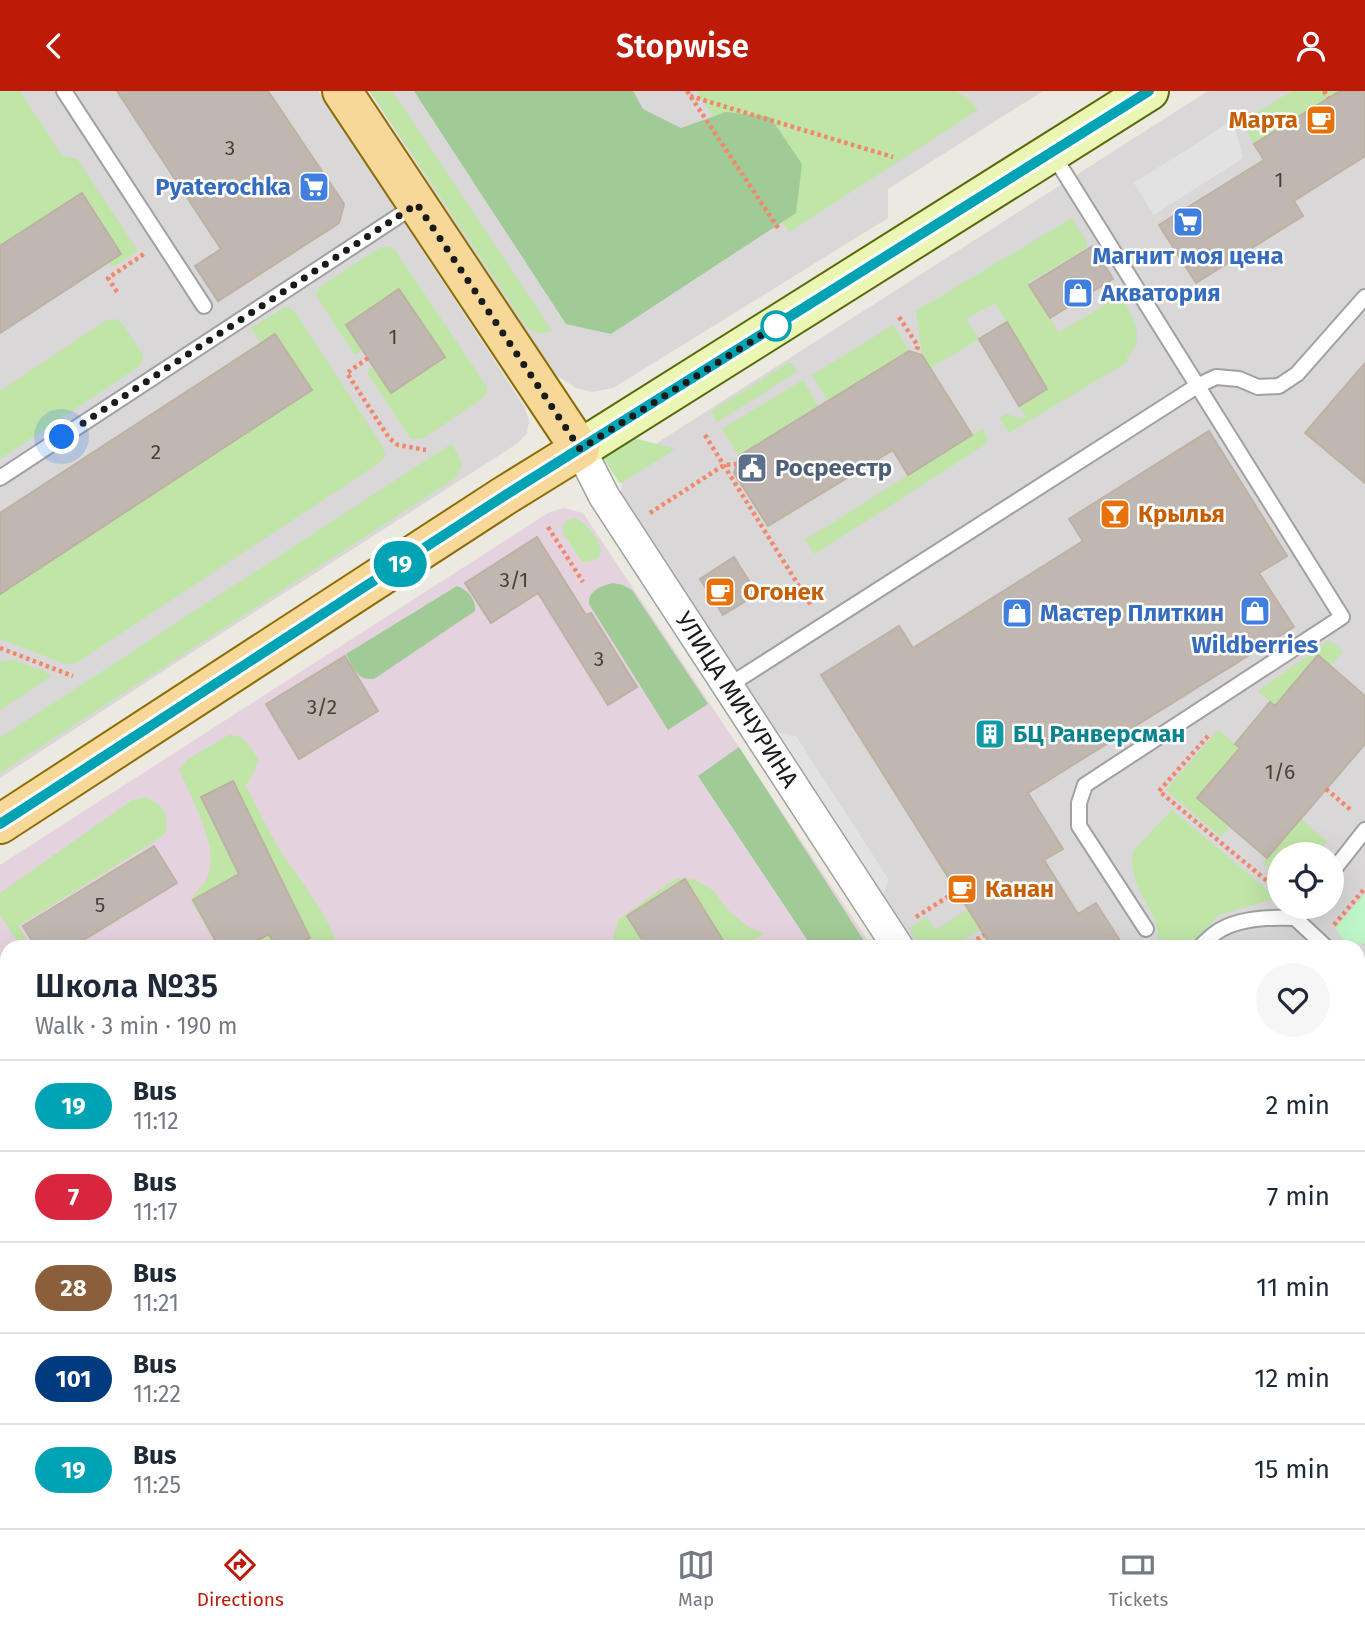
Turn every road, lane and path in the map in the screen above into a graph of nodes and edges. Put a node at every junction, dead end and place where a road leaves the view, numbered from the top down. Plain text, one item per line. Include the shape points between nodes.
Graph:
1 (64, 91) edge
2 (342, 91) edge
3 (1149, 91) edge
4 (1324, 91) edge
5 (688, 93) edge
6 (1328, 98) dead end
7 (1051, 152) junction
8 (893, 157) dead end
9 (417, 204) junction
10 (780, 231) dead end
11 (162, 243) junction
12 (117, 292) dead end
13 (1365, 297) edge
14 (204, 306) dead end
15 (899, 317) dead end
16 (916, 353) dead end
17 (368, 358) dead end
18 (1197, 386) junction
19 (705, 435) dead end
20 (580, 449) junction
21 (426, 450) dead end
22 (736, 464) dead end
23 (724, 465) junction
24 (0, 478) edge
25 (649, 514) dead end
26 (548, 527) dead end
27 (583, 582) dead end
28 (824, 625) junction
29 (0, 648) edge
30 (73, 676) dead end
31 (728, 686) junction
32 (1220, 696) junction
33 (0, 824) edge
34 (1365, 831) edge
35 (1344, 857) edge
36 (1267, 881) edge
37 (1365, 888) edge
38 (957, 891) dead end
39 (914, 918) dead end
40 (1267, 918) edge
41 (1305, 919) edge
42 (1332, 927) dead end
43 (1146, 929) dead end
44 (984, 935) dead end
45 (893, 940) edge
46 (976, 940) edge
47 (1208, 940) edge
48 (1321, 940) edge

1 - 11 lane
2 - 9 main road
3 - 7 main road
4 - 6 path
5 - 8 path
5 - 10 path
7 - 18 lane
7 - 20 main road
9 - 20 main road
9 - 24 lane
11 - 12 path via 108,278
11 - 14 lane
13 - 18 lane via 1297,375 1279,386 1258,387 1216,377
15 - 16 path via 918,347
17 - 21 path via 347,373 390,438 398,445
18 - 28 lane
18 - 32 lane via 1342,617
19 - 23 path
20 - 31 street, УЛИЦА МИЧУРИНА via 604,496
20 - 33 main road
22 - 23 path
23 - 25 path
23 - 28 path
26 - 27 path
28 - 31 lane
29 - 30 path
31 - 45 street, УЛИЦА МИЧУРИНА
32 - 36 path via 1233,707 1159,790
32 - 43 lane via 1085,785 1079,803 1079,826
34 - 35 lane
37 - 42 path
38 - 39 path
40 - 47 lane via 1219,930
41 - 48 lane
44 - 46 path

